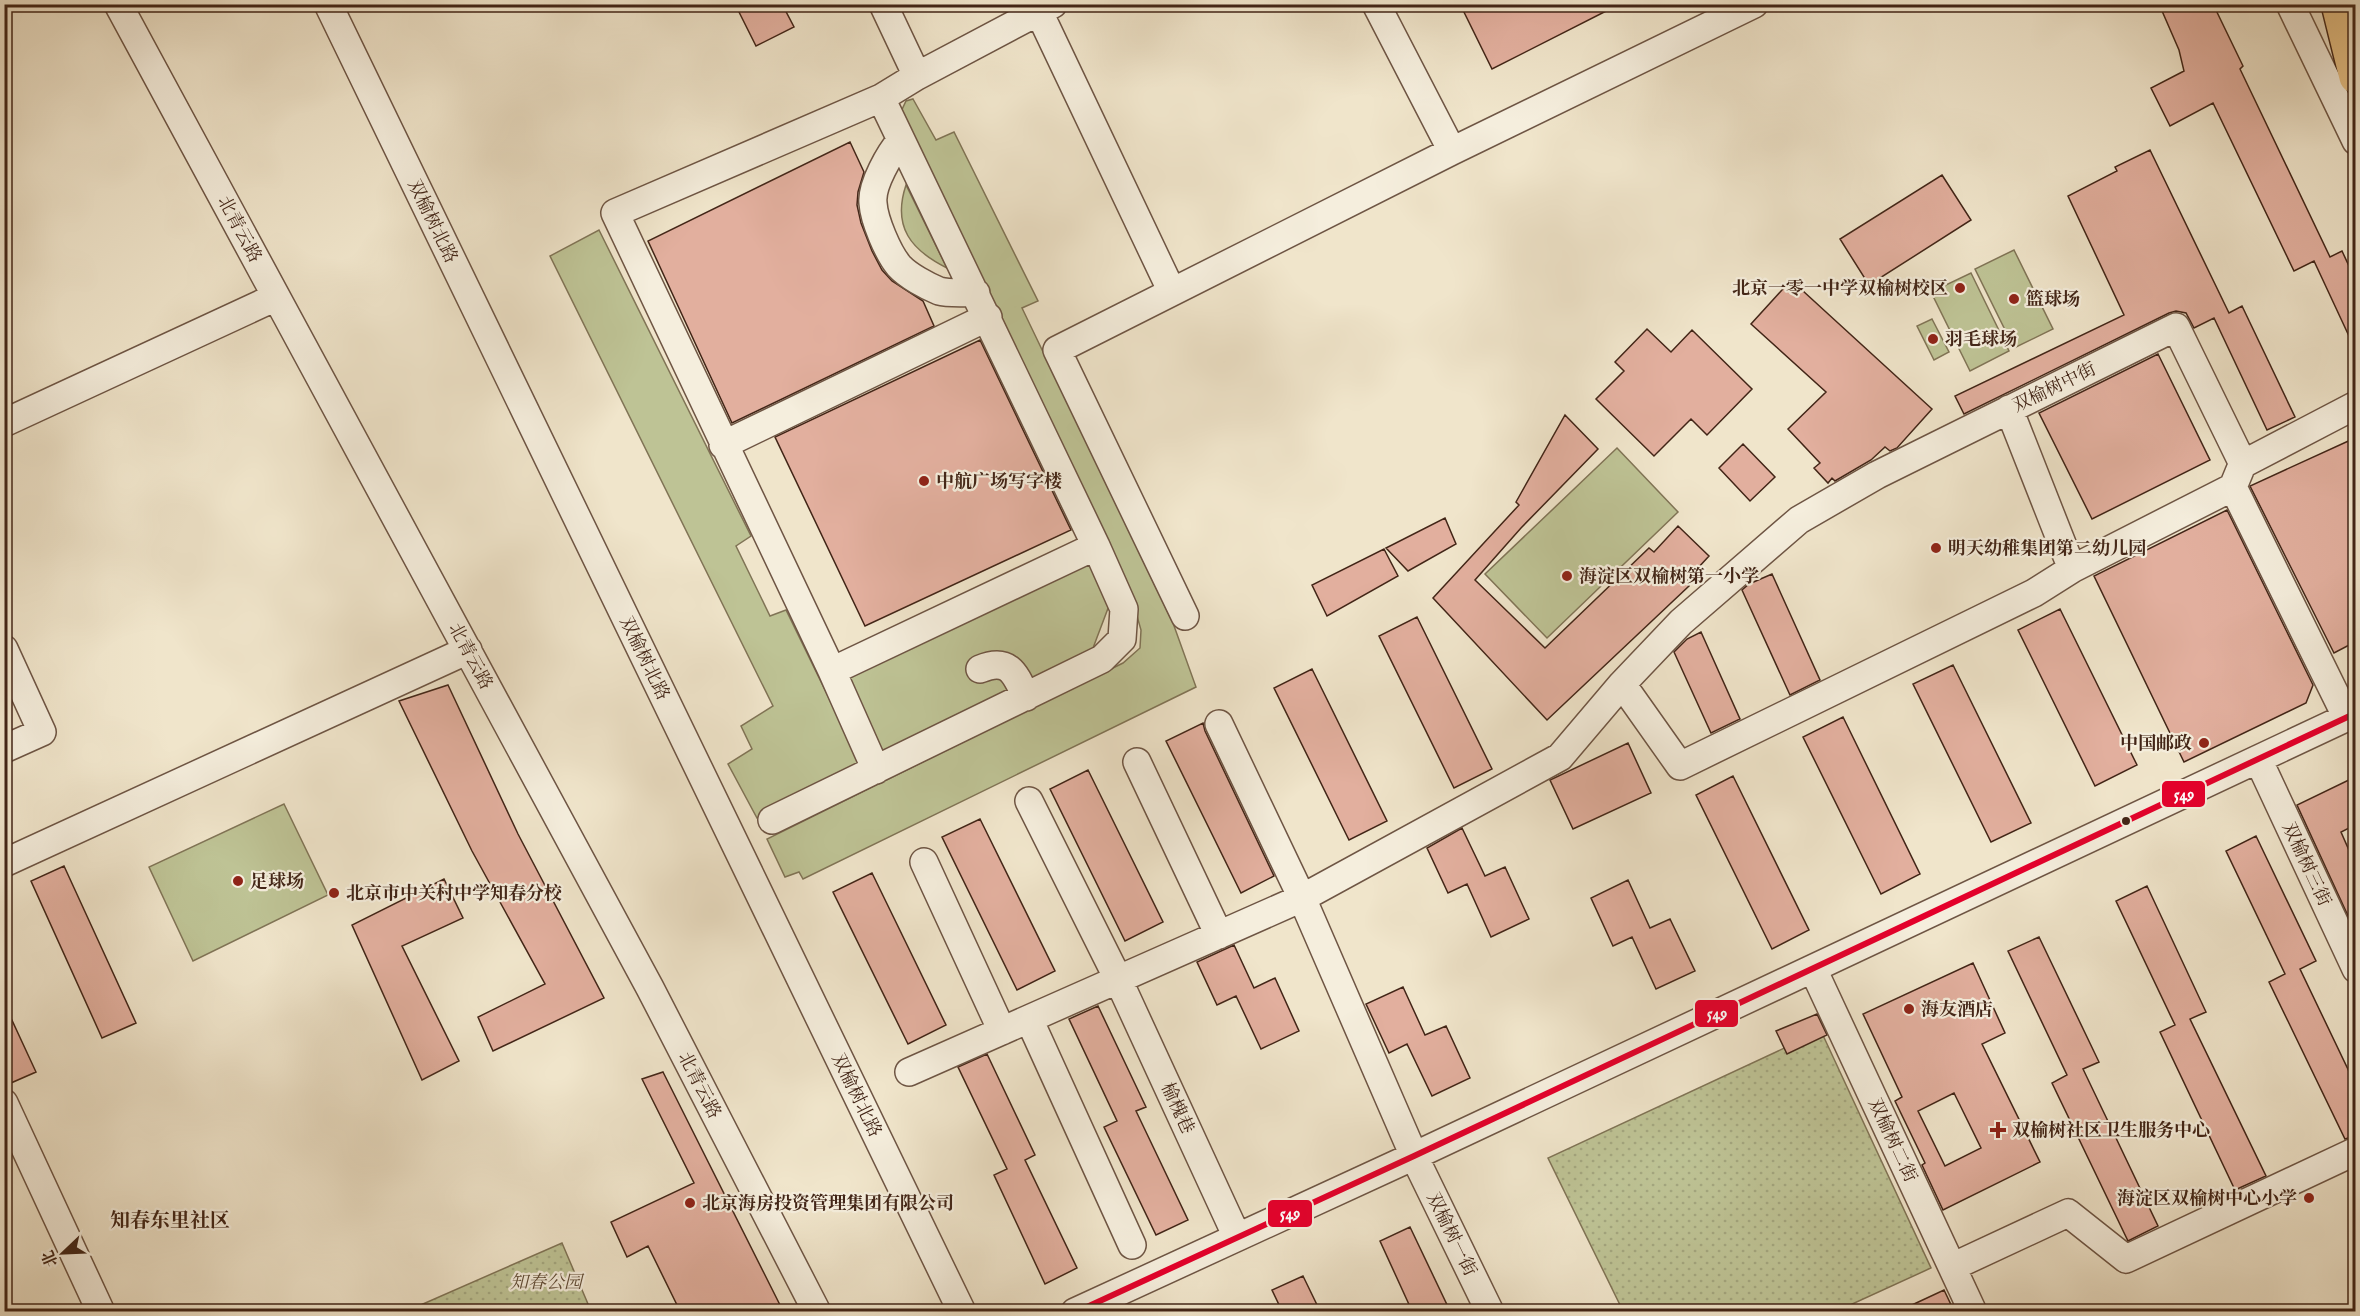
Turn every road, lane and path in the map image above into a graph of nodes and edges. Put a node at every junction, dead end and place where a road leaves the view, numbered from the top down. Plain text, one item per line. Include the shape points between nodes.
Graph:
1 (118, 4) edge
2 (328, 4) edge
3 (884, 4) edge
4 (1376, 4) edge
5 (2290, 4) edge
6 (2338, 4) edge
7 (2345, 4) edge
8 (1046, 8) edge
9 (1737, 8) edge
10 (2355, 26) edge
11 (917, 76) junction
12 (2355, 77) edge
13 (881, 98) junction
14 (901, 140) junction
15 (2355, 141) edge
16 (1452, 151) junction
17 (1172, 292) junction
18 (976, 293) junction
19 (276, 297) junction
20 (988, 317) junction
21 (2355, 405) edge
22 (2009, 409) junction
23 (4, 423) edge
24 (723, 445) junction
25 (2238, 475) junction
26 (1096, 546) junction
27 (2072, 569) junction
28 (1185, 616) dead end
29 (4, 649) edge
30 (468, 650) junction
31 (980, 669) dead end
32 (832, 671) junction
33 (1622, 684) junction
34 (1026, 697) junction
35 (2351, 716) edge
36 (1219, 724) dead end
37 (4, 749) edge
38 (2258, 759) junction
39 (1137, 762) dead end
40 (876, 770) junction
41 (1029, 801) dead end
42 (772, 820) dead end
43 (924, 862) dead end
44 (4, 863) edge
45 (1302, 898) junction
46 (1219, 935) junction
47 (1813, 969) junction
48 (2355, 969) edge
49 (1118, 979) junction
50 (1029, 1019) junction
51 (1002, 1030) junction
52 (909, 1072) dead end
53 (4, 1103) edge
54 (2355, 1151) edge
55 (1414, 1156) junction
56 (1237, 1238) junction
57 (1132, 1245) dead end
58 (1952, 1267) junction
59 (101, 1311) edge
60 (817, 1311) edge
61 (962, 1311) edge
62 (1075, 1311) edge
63 (1490, 1311) edge
64 (1972, 1311) edge

1 - 19 street, 北青云路
2 - 61 street, 双榆树北路
3 - 11 street
4 - 16 street
5 - 15 street
6 - 12 highway
7 - 10 highway
8 - 11 street
8 - 17 street
9 - 16 street
11 - 13 street
13 - 14 street
13 - 24 street via 615,213
14 - 18 street
14 - 18 street via 890,154 872,201 889,248 900,267 922,282 941,291
16 - 17 street
17 - 28 street via 1057,350
18 - 20 street
19 - 23 street
19 - 30 street, 北青云路
20 - 24 street
20 - 26 street
21 - 25 street
22 - 25 street, 双榆树中街 via 2176,327
22 - 27 street
22 - 33 street, 双榆树中街 via 1877,475 1799,520 1681,622
24 - 32 street
25 - 27 street
25 - 35 street
26 - 32 street
26 - 34 street via 1124,609 1122,639 1102,659
27 - 33 street via 2034,593 1680,766
29 - 37 street via 42,732
30 - 44 street
30 - 60 street, 北青云路 via 650,988
31 - 34 street via 998,663 1007,667
32 - 40 street
33 - 45 street, 双榆树中街 via 1560,757
34 - 40 street
35 - 38 street
36 - 45 street, 双榆树一街
38 - 47 street
38 - 48 street, 双榆树三街
39 - 46 street
40 - 42 street
41 - 49 street, 榆槐巷
43 - 51 street
45 - 46 street, 双榆树中街
45 - 55 street, 双榆树一街
46 - 49 street, 双榆树中街
47 - 55 street
47 - 58 street, 双榆树二街
49 - 50 street, 双榆树中街
49 - 56 street, 榆槐巷
50 - 51 street, 双榆树中街
50 - 57 street
51 - 52 street, 双榆树中街
53 - 59 street
54 - 58 street via 2126,1259 2068,1213
55 - 56 street
55 - 63 street, 双榆树一街
56 - 62 street
58 - 64 street, 双榆树二街

